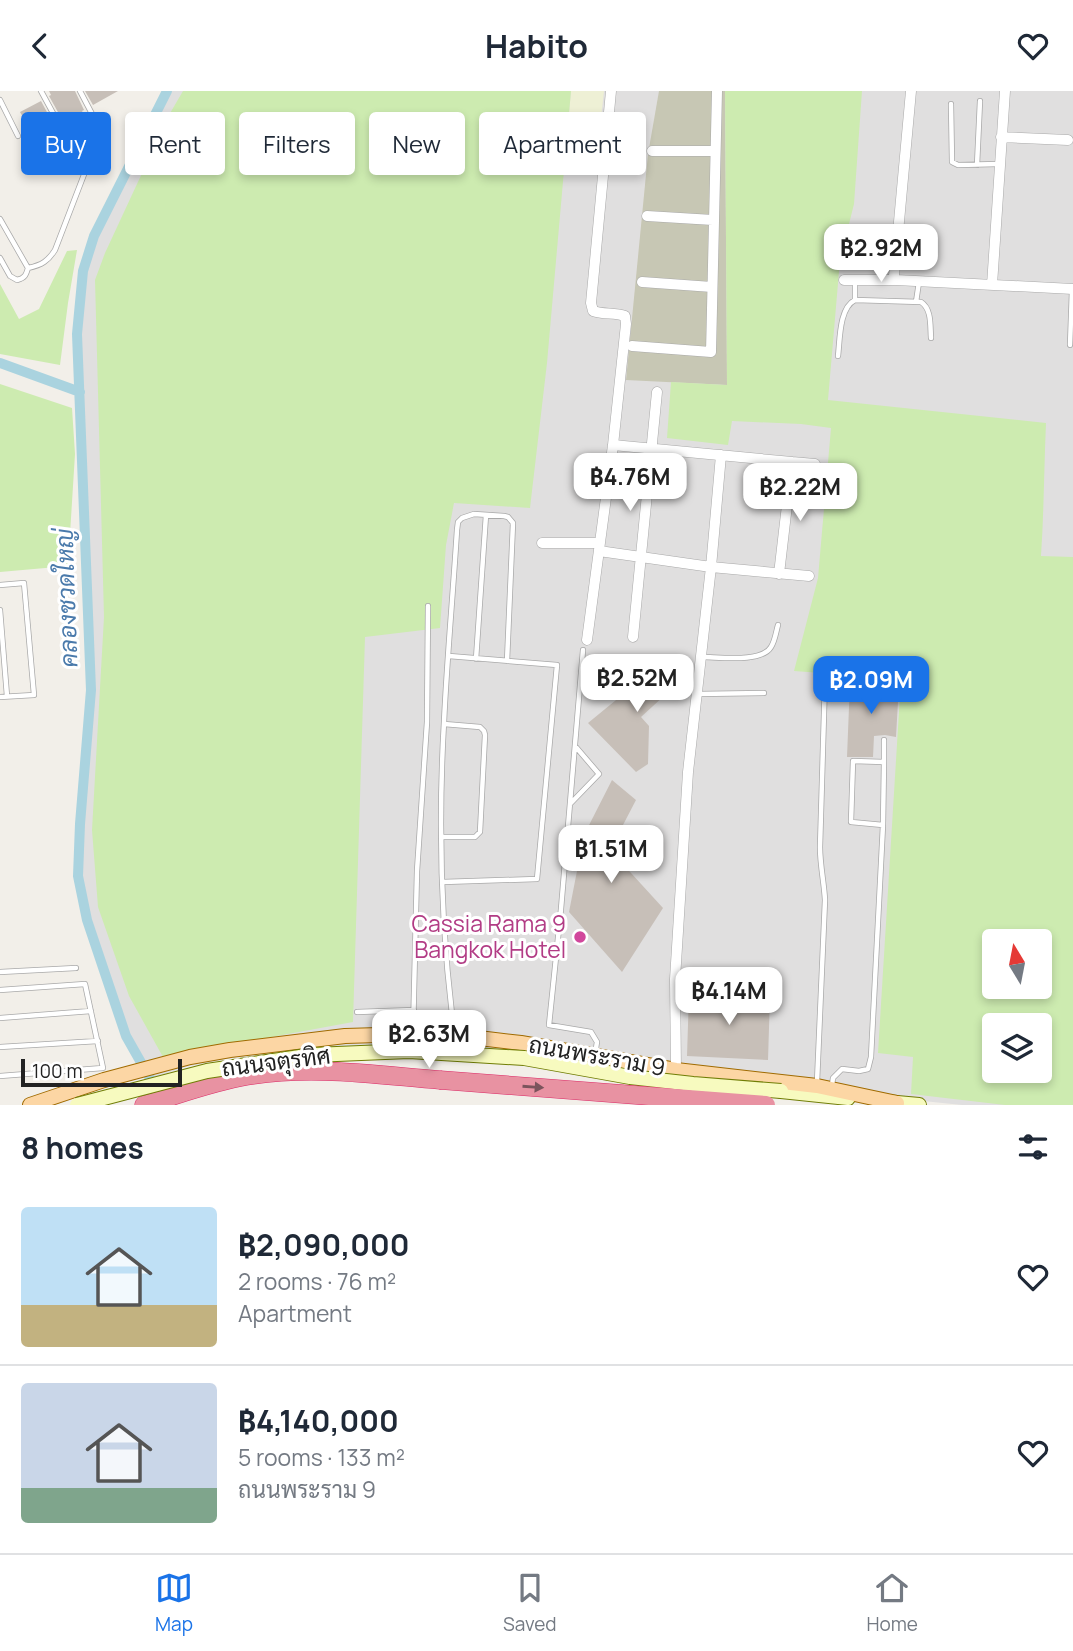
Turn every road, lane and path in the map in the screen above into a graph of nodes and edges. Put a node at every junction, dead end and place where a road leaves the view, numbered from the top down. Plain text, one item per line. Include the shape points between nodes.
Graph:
1 (41, 91) edge
2 (80, 91) edge
3 (611, 91) edge
4 (717, 91) edge
5 (911, 91) edge
6 (1005, 91) edge
7 (0, 100) edge
8 (980, 101) dead end
9 (951, 104) dead end
10 (53, 112) edge
11 (92, 112) edge
12 (18, 136) dead end
13 (1001, 137) junction
14 (1068, 140) dead end
15 (652, 151) dead end
16 (715, 151) junction
17 (999, 164) junction
18 (977, 165) junction
19 (83, 175) edge
20 (647, 216) dead end
21 (0, 219) edge
22 (713, 220) junction
23 (0, 258) edge
24 (28, 268) junction
25 (849, 280) joint
26 (896, 280) junction
27 (642, 282) dead end
28 (919, 282) junction
29 (992, 285) junction
30 (712, 287) junction
31 (1073, 289) edge
32 (855, 300) junction
33 (916, 302) junction
34 (931, 338) dead end
35 (1070, 345) dead end
36 (632, 347) dead end
37 (838, 356) dead end
38 (657, 392) dead end
39 (613, 445) junction
40 (653, 448) junction
41 (721, 455) junction
42 (792, 463) junction
43 (815, 464) dead end
44 (486, 515) junction
45 (542, 543) dead end
46 (600, 547) junction
47 (641, 557) junction
48 (711, 567) junction
49 (779, 574) junction
50 (808, 576) dead end
51 (0, 585) edge
52 (428, 606) dead end
53 (0, 610) edge
54 (778, 625) dead end
55 (633, 637) dead end
56 (585, 645) joint
57 (449, 656) junction
58 (701, 657) junction
59 (475, 659) junction
60 (507, 661) junction
61 (825, 680) dead end
62 (764, 693) dead end
63 (697, 694) junction
64 (7, 696) junction
65 (0, 697) edge
66 (444, 724) junction
67 (884, 740) dead end
68 (575, 745) junction
69 (884, 762) junction
70 (570, 804) junction
71 (883, 825) junction
72 (442, 837) junction
73 (443, 882) junction
74 (76, 968) dead end
75 (0, 972) edge
76 (0, 990) edge
77 (414, 1010) junction
78 (91, 1011) junction
79 (357, 1012) dead end
80 (0, 1018) edge
81 (413, 1034) junction
82 (454, 1035) junction
83 (97, 1041) junction
84 (0, 1047) edge
85 (595, 1055) junction
86 (676, 1070) junction
87 (0, 1076) edge
88 (824, 1088) junction
89 (897, 1103) junction
90 (30, 1105) edge
91 (77, 1105) edge
92 (144, 1105) edge
93 (663, 1105) edge
94 (766, 1105) edge
95 (919, 1105) edge

1 - 10 lane
2 - 11 lane
3 - 39 street via 591,303 593,311 625,316
4 - 16 street
5 - 26 street
6 - 13 street
7 - 12 lane
8 - 18 lane
9 - 18 lane via 953,162
13 - 14 street
13 - 17 street
15 - 16 street
16 - 22 street
17 - 18 lane
17 - 29 street
19 - 24 lane via 55,250 41,265
20 - 22 street
21 - 24 lane
22 - 30 street
23 - 24 lane via 17,280
25 - 26 street
25 - 32 lane
26 - 28 street
27 - 30 street
28 - 29 street
28 - 33 lane
29 - 31 street
30 - 36 street via 711,352
31 - 35 lane
32 - 33 lane
32 - 37 lane via 844,310
33 - 34 lane via 926,305
38 - 40 street
39 - 40 street
39 - 46 street
40 - 41 street
40 - 47 street
41 - 42 street
41 - 48 street
42 - 43 street
42 - 49 street
44 - 57 lane via 462,517 458,522
44 - 59 lane
44 - 60 lane via 508,517 513,523
45 - 46 street
46 - 47 street
46 - 56 street
47 - 48 street
47 - 55 street
48 - 49 street
48 - 58 street
49 - 50 street
51 - 64 lane via 24,583 34,695
52 - 77 lane
53 - 64 lane
54 - 58 lane via 764,655
56 - 68 lane
57 - 59 lane
57 - 66 lane
58 - 63 street
59 - 60 lane
60 - 73 lane via 557,664 537,879
61 - 88 lane via 820,848 825,900
62 - 63 lane
63 - 86 street via 675,979
64 - 65 lane
66 - 72 lane
66 - 72 lane via 480,727 485,735 480,832 475,837
67 - 69 lane
68 - 70 lane
68 - 70 lane via 599,774
69 - 71 lane
69 - 71 lane via 853,761 851,823
70 - 85 lane via 549,1025 591,1032 597,1042
71 - 88 lane via 871,1057 868,1069 842,1069
72 - 73 lane
73 - 82 lane
74 - 75 lane
76 - 78 lane via 85,984
77 - 79 lane
77 - 81 lane
78 - 80 lane
78 - 83 lane
81 - 82 main road, ถนนพระราม 9
81 - 90 main road, ถนนพระราม 9 via 333,1038 190,1057
82 - 85 main road, ถนนพระราม 9
83 - 84 lane
83 - 87 lane via 103,1068
85 - 86 main road, ถนนพระราม 9
86 - 88 main road, ถนนพระราม 9
86 - 93 main road
88 - 89 main road, ถนนพระราม 9
89 - 91 main road, ถนนจตุรทิศ, bridge via 630,1077 524,1058 409,1051 313,1055 207,1071
89 - 95 main road, ถนนพระราม 9
92 -> 94 highway, bridge via 247,1076 289,1072

